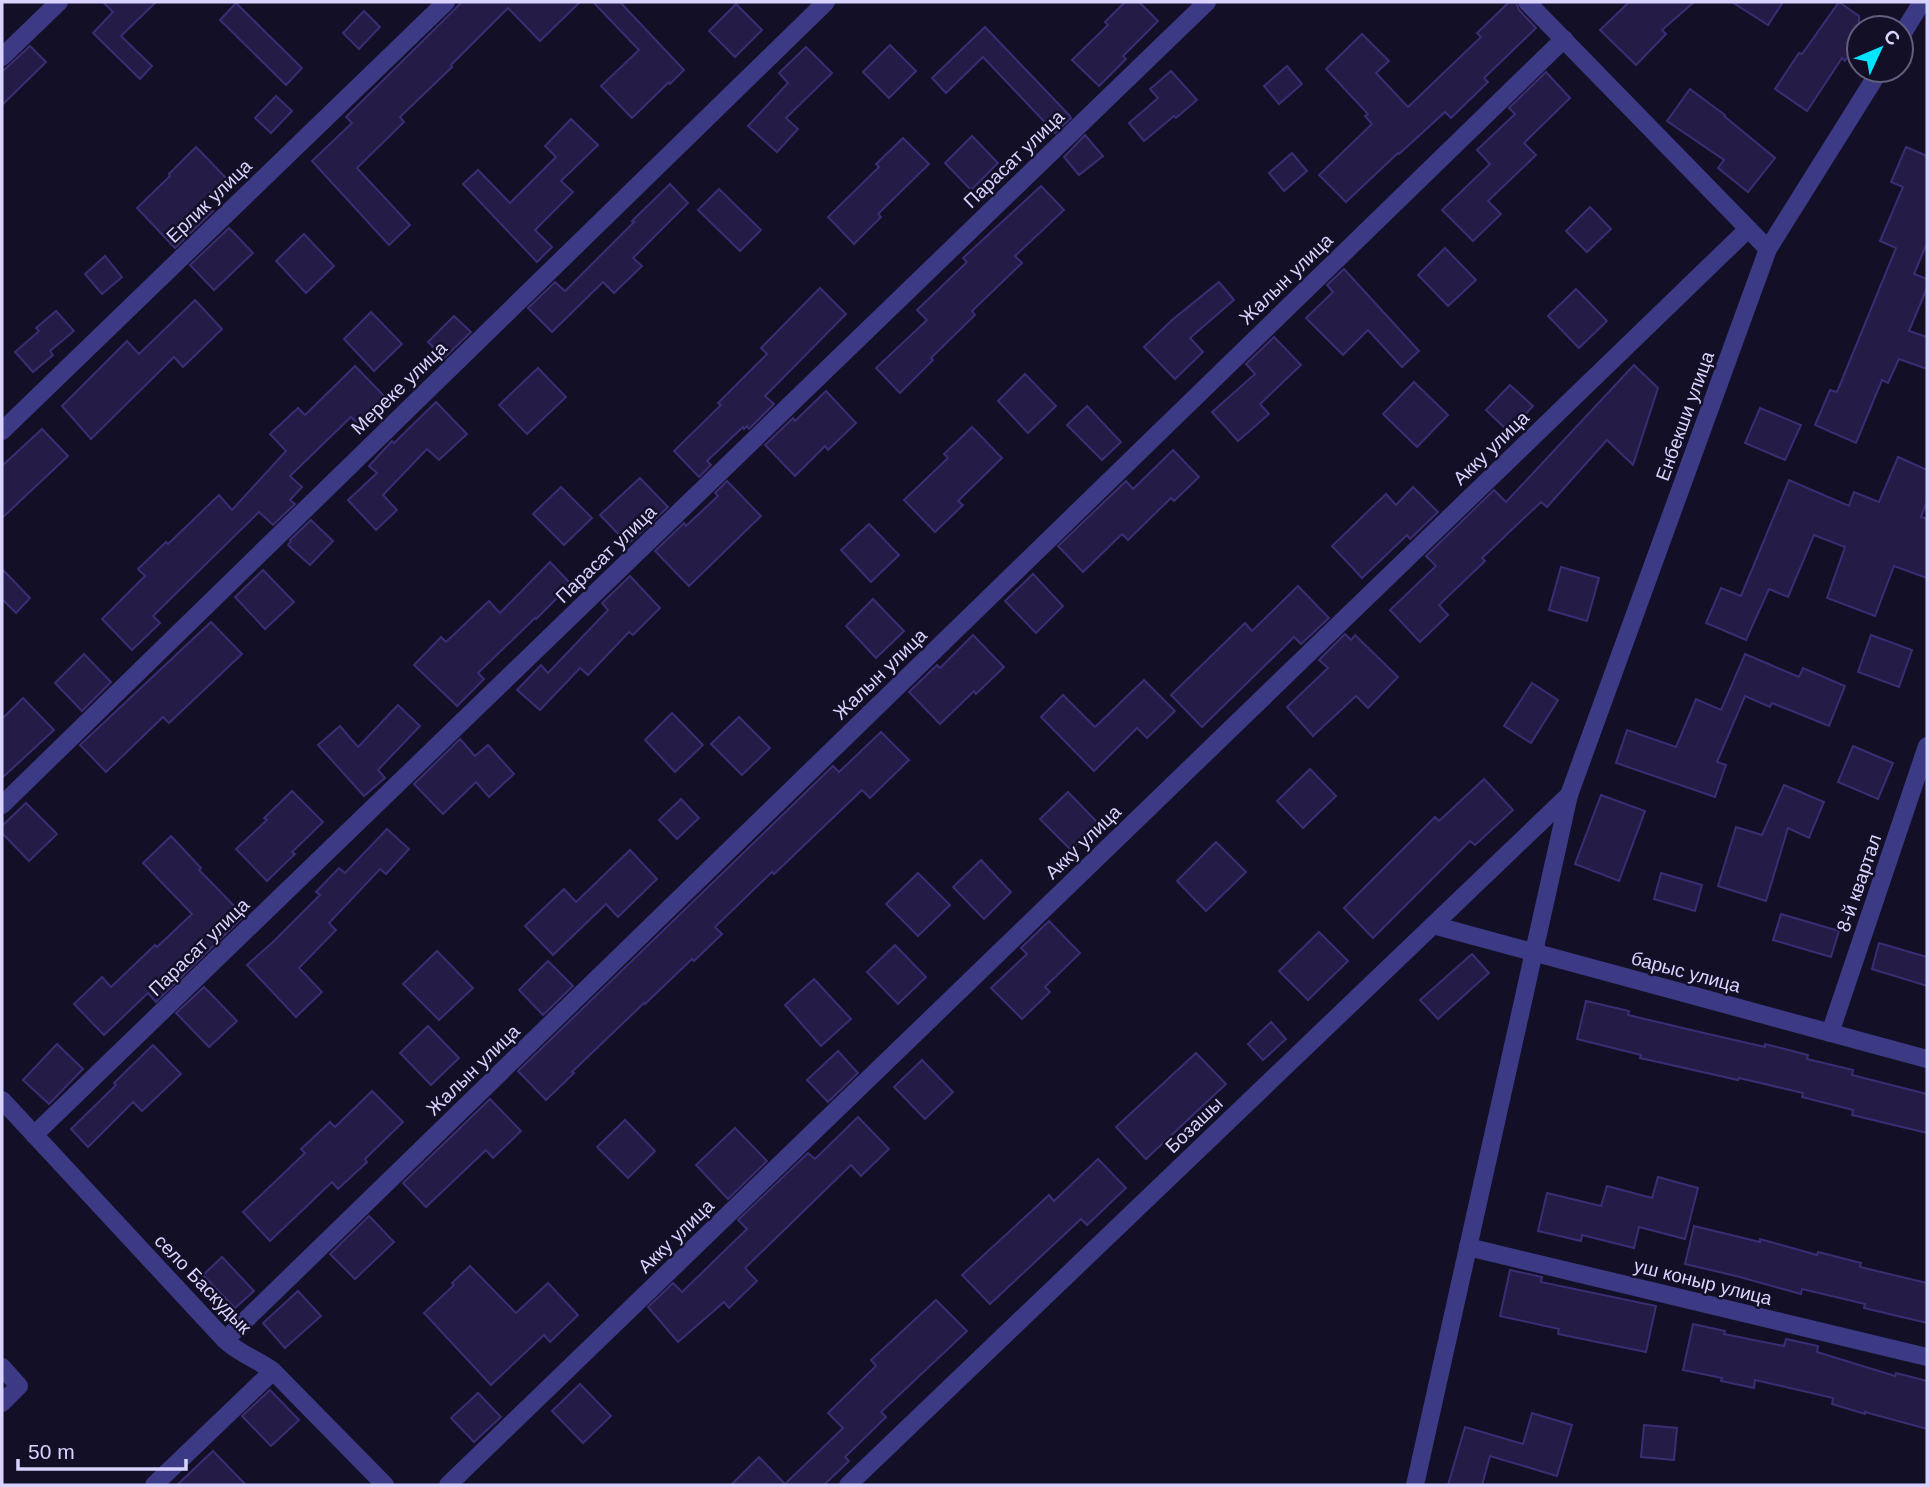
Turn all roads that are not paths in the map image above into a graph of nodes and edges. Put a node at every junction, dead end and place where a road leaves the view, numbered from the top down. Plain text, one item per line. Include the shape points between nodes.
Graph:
1 (59, 2) edge
2 (446, 2) edge
3 (826, 2) edge
4 (1207, 2) edge
5 (1527, 2) edge
6 (1564, 39) junction
7 (2, 57) edge
8 (1871, 84) edge
9 (1748, 229) junction
10 (1768, 249) junction
11 (2, 431) edge
12 (1927, 746) edge
13 (1569, 795) junction
14 (2, 805) edge
15 (1433, 926) junction
16 (1534, 953) junction
17 (1830, 1033) junction
18 (1927, 1059) edge
19 (2, 1100) edge
20 (34, 1135) junction
21 (1468, 1247) junction
22 (225, 1340) junction
23 (1927, 1357) edge
24 (2, 1367) edge
25 (273, 1371) junction
26 (2, 1403) edge
27 (154, 1485) edge
28 (385, 1485) edge
29 (448, 1485) edge
30 (848, 1485) edge
31 (1415, 1485) edge

1 - 7 street
2 - 11 street, Ерлик улица
3 - 14 street, Мереке улица
4 - 20 street, Парасат улица
5 - 6 street
6 - 9 street
6 - 22 street, Жалын улица
8 - 10 street, Енбекши улица
9 - 10 street
9 - 29 street, Акку улица
10 - 13 street, Енбекши улица
12 - 17 street, 8-й квартал
13 - 15 street, Бозашы
13 - 16 street, Енбекши улица
15 - 16 street, барыс улица
15 - 30 street, Бозашы
16 - 17 street, барыс улица
16 - 21 street, Енбекши улица
17 - 18 street, барыс улица
19 - 20 street, село Баскудык
20 - 22 street, село Баскудык
21 - 23 street, уш коныр улица
21 - 31 street, Енбекши улица
22 - 25 street, село Баскудык
24 - 26 street via 19,1386
25 - 27 street
25 - 28 street, село Баскудык

